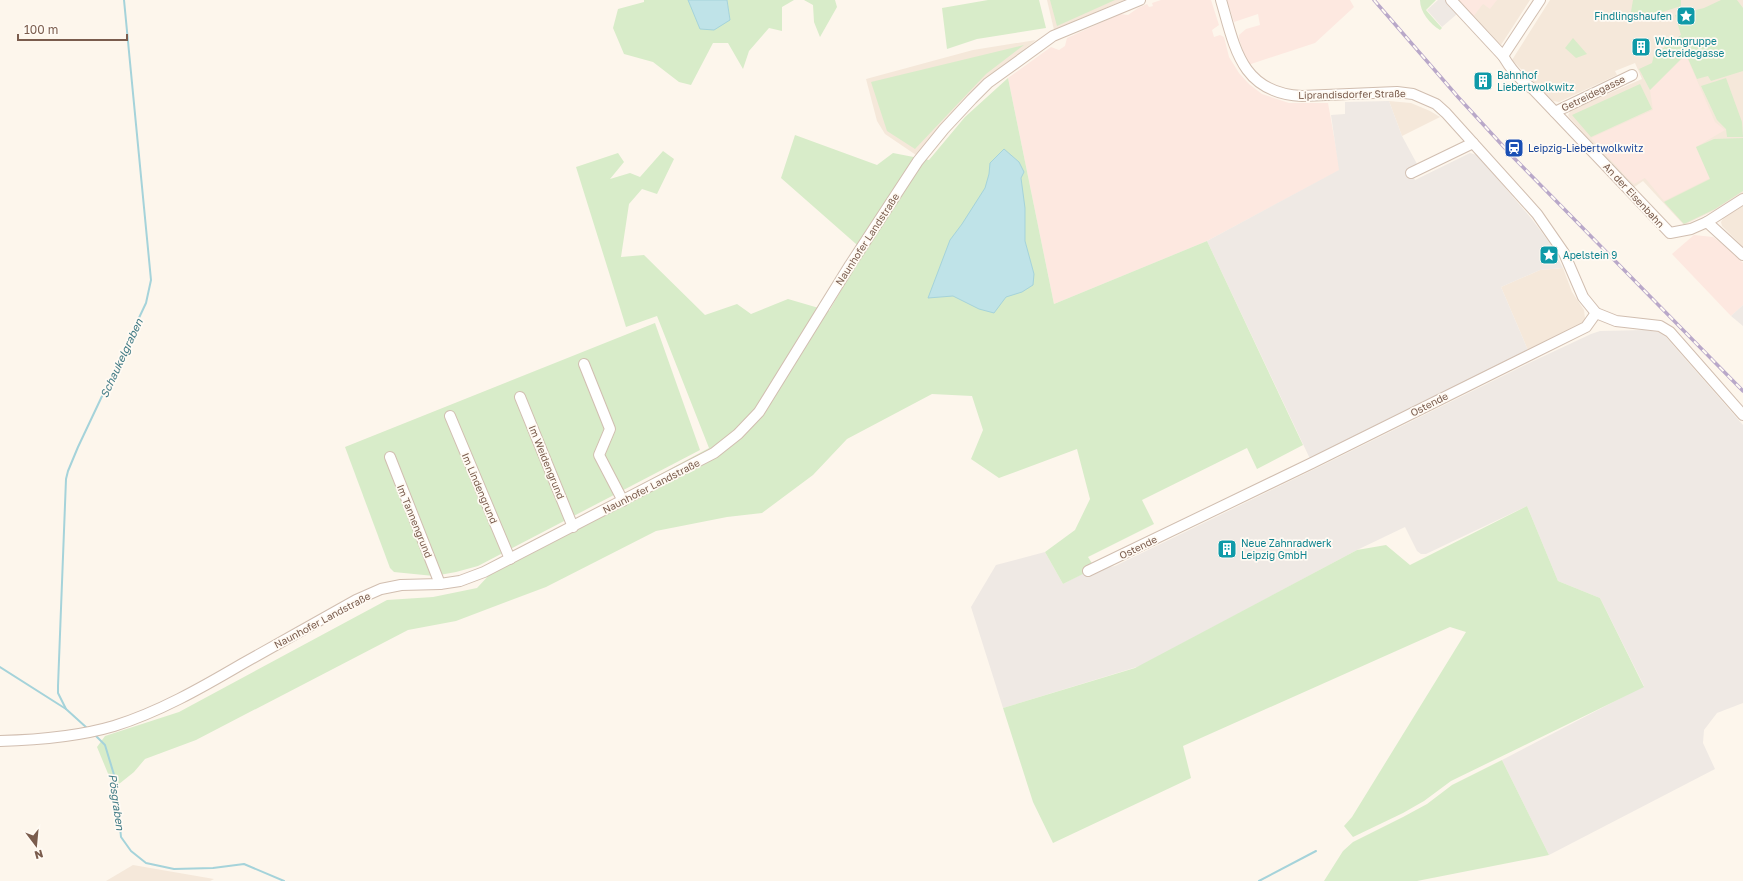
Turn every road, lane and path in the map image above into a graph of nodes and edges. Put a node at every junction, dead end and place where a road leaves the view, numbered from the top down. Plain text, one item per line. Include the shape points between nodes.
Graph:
1 (1140, 0) edge
2 (1221, 0) edge
3 (1451, 0) edge
4 (1540, 0) edge
5 (1503, 56) junction
6 (1632, 75) dead end
7 (1555, 112) junction
8 (1473, 143) junction
9 (1411, 173) dead end
10 (1743, 199) edge
11 (1707, 222) junction
12 (1743, 255) edge
13 (1596, 313) junction
14 (584, 364) dead end
15 (520, 397) dead end
16 (1743, 415) edge
17 (450, 416) dead end
18 (390, 457) dead end
19 (623, 501) junction
20 (573, 527) junction
21 (510, 560) junction
22 (1088, 571) dead end
23 (440, 584) junction
24 (0, 741) edge

1 - 19 street, Naunhofer Landstraße via 1053,36 988,83 944,129 918,161 758,412 738,434 714,453
2 - 8 street, Liprandisdorfer Straße via 1237,54 1253,78 1269,89 1296,95 1397,92 1413,94 1436,104
3 - 5 street, An der Eisenbahn
4 - 5 street
5 - 7 street, An der Eisenbahn via 1508,65
6 - 7 street, Getreidegasse
7 - 11 street, An der Eisenbahn via 1670,233 1691,229
8 - 9 street
8 - 13 street, Liprandisdorfer Straße via 1522,196 1554,238 1564,253 1578,290
10 - 11 street
11 - 12 street
13 - 16 street via 1616,321 1660,326 1670,332
13 - 22 street, Ostende via 1586,327
14 - 19 street via 610,429 599,455
15 - 20 street, Im Weidengrund
17 - 21 street, Im Lindengrund
18 - 23 street, Im Tannengrund
19 - 20 street, Naunhofer Landstraße
20 - 21 street, Naunhofer Landstraße
21 - 23 street, Naunhofer Landstraße via 460,581
23 - 24 street, Naunhofer Landstraße via 401,585 381,589 349,604 189,695 114,726 43,740

